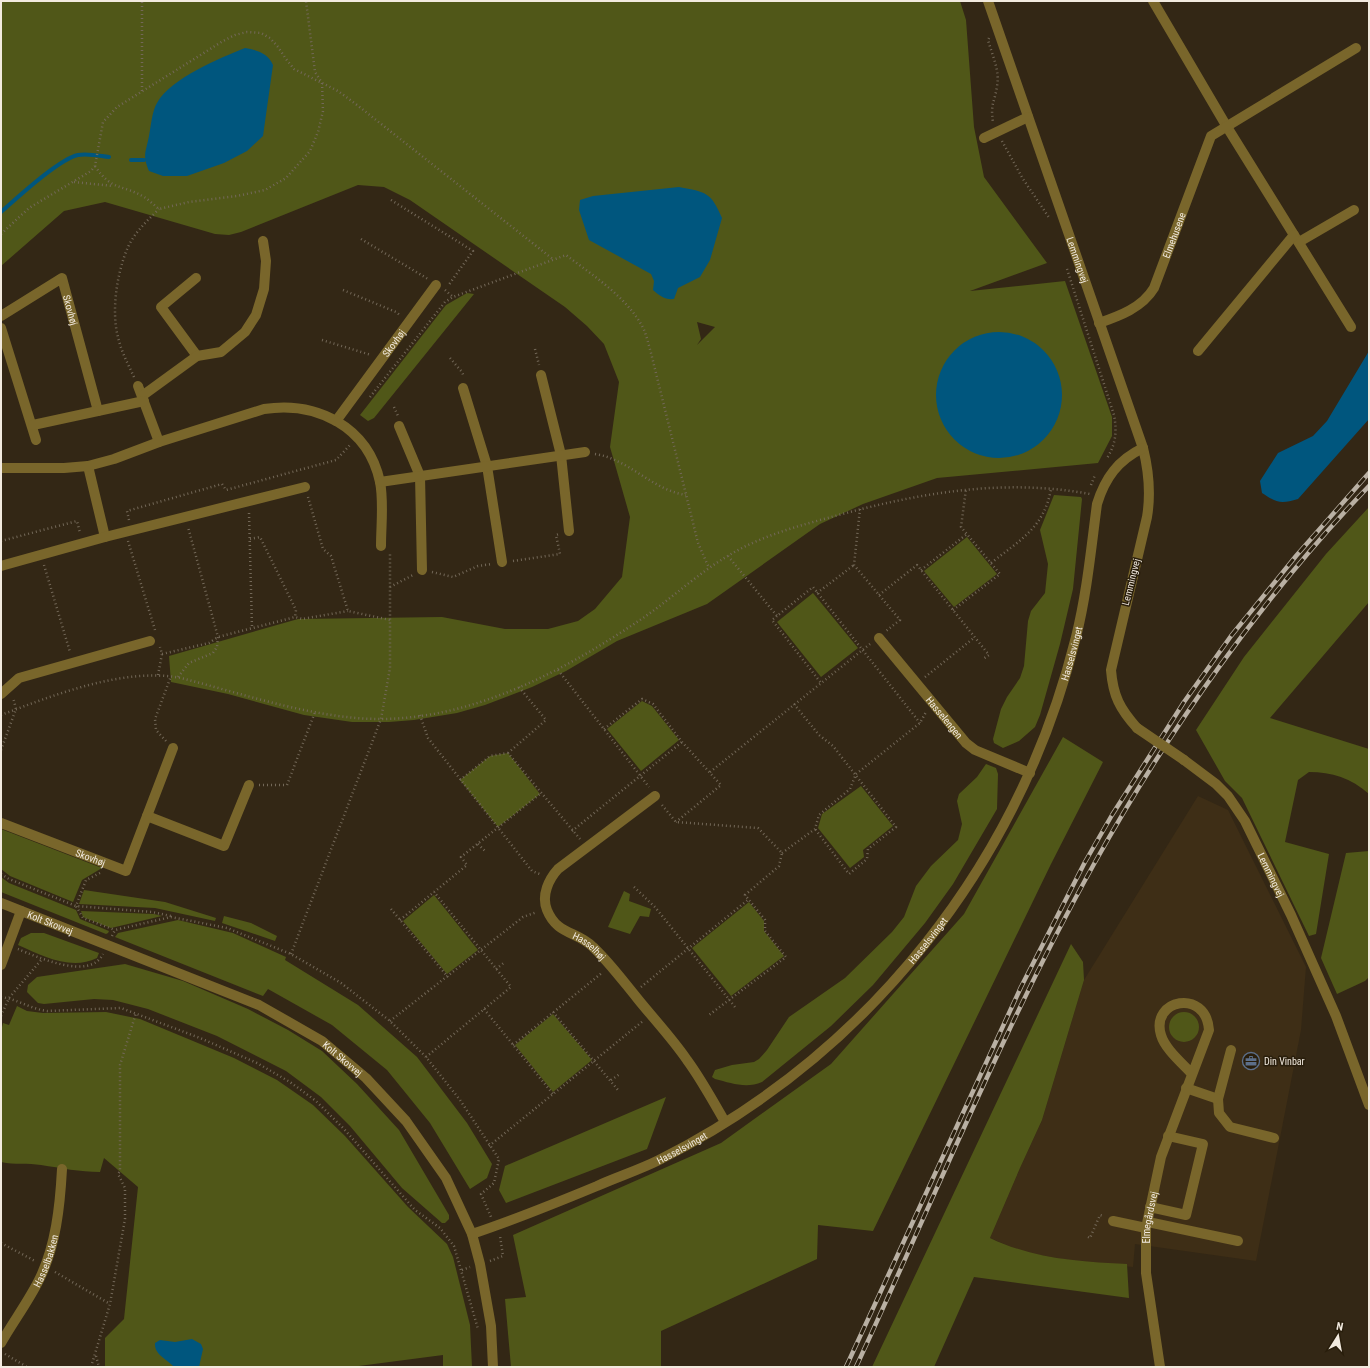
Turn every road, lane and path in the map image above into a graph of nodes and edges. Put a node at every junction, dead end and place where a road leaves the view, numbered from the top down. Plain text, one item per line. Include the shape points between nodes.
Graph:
1 (142, 1) edge
2 (306, 1) edge
3 (988, 1) edge
4 (1153, 1) edge
5 (997, 27) junction
6 (1356, 48) dead end
7 (322, 83) junction
8 (142, 92) junction
9 (1028, 117) junction
10 (1227, 127) junction
11 (997, 130) junction
12 (984, 138) dead end
13 (96, 164) junction
14 (74, 182) junction
15 (114, 186) junction
16 (391, 200) dead end
17 (159, 209) junction
18 (1354, 210) dead end
19 (1052, 222) dead end
20 (1, 234) edge
21 (361, 239) dead end
22 (1297, 239) junction
23 (263, 241) dead end
24 (554, 260) junction
25 (1066, 266) dead end
26 (196, 278) dead end
27 (441, 288) junction
28 (343, 290) dead end
29 (1, 316) edge
30 (409, 322) junction
31 (1099, 323) junction
32 (1352, 327) dead end
33 (1, 328) edge
34 (322, 340) dead end
35 (535, 349) dead end
36 (1198, 352) dead end
37 (197, 356) junction
38 (450, 358) dead end
39 (380, 362) junction
40 (541, 375) joint
41 (138, 386) joint
42 (463, 388) joint
43 (143, 399) junction
44 (367, 401) dead end
45 (98, 411) junction
46 (336, 421) junction
47 (33, 426) junction
48 (399, 426) dead end
49 (357, 437) junction
50 (36, 440) dead end
51 (158, 442) junction
52 (1143, 448) junction
53 (585, 452) joint
54 (561, 455) junction
55 (1104, 462) dead end
56 (88, 466) junction
57 (487, 466) junction
58 (1, 468) edge
59 (300, 470) junction
60 (1096, 474) dead end
61 (420, 476) junction
62 (380, 482) junction
63 (305, 487) junction
64 (966, 489) junction
65 (1051, 489) junction
66 (1094, 494) junction
67 (686, 495) junction
68 (249, 501) junction
69 (860, 509) junction
70 (185, 517) junction
71 (569, 530) joint
72 (128, 531) junction
73 (967, 534) junction
74 (106, 537) junction
75 (250, 539) junction
76 (1, 541) edge
77 (83, 543) junction
78 (386, 547) joint
79 (41, 555) junction
80 (728, 556) junction
81 (502, 562) junction
82 (991, 563) junction
83 (854, 565) junction
84 (1, 566) edge
85 (709, 568) junction
86 (422, 570) junction
87 (921, 570) junction
88 (390, 587) junction
89 (817, 593) junction
90 (879, 595) junction
91 (953, 610) junction
92 (348, 611) junction
93 (777, 616) junction
94 (295, 617) junction
95 (390, 620) junction
96 (252, 628) junction
97 (218, 637) junction
98 (974, 637) junction
99 (879, 638) junction
100 (155, 639) junction
101 (863, 650) junction
102 (162, 654) junction
103 (983, 659) dead end
104 (73, 663) junction
105 (558, 670) junction
106 (158, 675) junction
107 (171, 676) junction
108 (178, 678) junction
109 (821, 682) junction
110 (917, 684) junction
111 (9, 685) junction
112 (519, 687) junction
113 (1, 694) edge
114 (794, 704) junction
115 (16, 709) junction
116 (315, 712) junction
117 (1, 715) edge
118 (420, 715) junction
119 (381, 719) junction
120 (604, 728) junction
121 (682, 742) junction
122 (173, 748) joint
123 (1, 750) edge
124 (508, 753) junction
125 (710, 772) junction
126 (1030, 773) junction
127 (856, 774) junction
128 (640, 775) junction
129 (460, 780) junction
130 (249, 785) joint
131 (540, 794) junction
132 (655, 796) junction
133 (147, 816) junction
134 (676, 822) junction
135 (1, 823) edge
136 (498, 827) junction
137 (814, 829) junction
138 (572, 831) junction
139 (478, 844) junction
140 (587, 848) junction
141 (485, 851) dead end
142 (782, 853) junction
143 (106, 863) junction
144 (1, 874) edge
145 (549, 879) junction
146 (634, 887) dead end
147 (434, 892) junction
148 (749, 899) junction
149 (1, 903) edge
150 (76, 906) junction
151 (546, 909) junction
152 (391, 910) dead end
153 (21, 911) junction
154 (172, 916) dead end
155 (400, 920) junction
156 (115, 930) dead end
157 (689, 948) junction
158 (481, 951) junction
159 (291, 954) dead end
160 (42, 959) dead end
161 (505, 962) dead end
162 (1, 965) edge
163 (610, 966) junction
164 (496, 969) junction
165 (448, 977) junction
166 (633, 993) junction
167 (1, 997) edge
168 (9, 998) junction
169 (730, 1000) junction
170 (735, 1007) dead end
171 (484, 1009) junction
172 (553, 1012) junction
173 (136, 1013) junction
174 (651, 1015) junction
175 (709, 1015) dead end
176 (1, 1016) edge
177 (390, 1021) dead end
178 (513, 1044) junction
179 (1231, 1050) dead end
180 (426, 1057) dead end
181 (594, 1061) junction
182 (620, 1074) dead end
183 (1192, 1074) junction
184 (611, 1080) junction
185 (1186, 1088) junction
186 (618, 1090) dead end
187 (553, 1094) junction
188 (1218, 1099) junction
189 (1369, 1105) edge
190 (725, 1122) junction
191 (1168, 1136) junction
192 (1274, 1138) dead end
193 (490, 1146) dead end
194 (62, 1169) dead end
195 (1150, 1207) junction
196 (1113, 1221) joint
197 (1147, 1225) junction
198 (472, 1234) junction
199 (1088, 1237) dead end
200 (1238, 1241) dead end
201 (1, 1243) edge
202 (18, 1252) dead end
203 (66, 1278) dead end
204 (110, 1304) junction
205 (478, 1336) dead end
206 (1, 1343) edge
207 (1, 1352) edge
208 (96, 1356) junction
209 (27, 1367) edge
210 (91, 1367) edge
211 (99, 1367) edge
212 (493, 1367) edge
213 (1160, 1367) edge

1 - 8 path
2 - 7 path via 315,72
3 - 5 street, Lemmingvej
4 - 10 street
5 - 9 street, Lemmingvej
5 - 11 path via 988,40 998,73 997,87 991,104 993,122
6 - 10 street, Elmehusene
7 - 8 path via 294,69 270,38 261,33 247,32 223,41
7 - 17 path via 323,111 318,132 310,151 286,178 265,190
7 - 24 path via 357,105
8 - 13 path via 118,107 103,122
9 - 11 street
9 - 31 street, Lemmingvej
10 - 22 street
10 - 31 street, Elmehusene via 1211,136 1206,145 1154,288 1148,298 1118,316
11 - 12 street
11 - 19 path via 1008,154
13 - 14 path via 85,176
13 - 15 path via 106,180
14 - 15 path
14 - 20 path via 29,208
15 - 17 path via 145,198
16 - 27 path via 473,251
17 - 41 path via 140,228 128,248 114,310 118,338
18 - 22 street
21 - 27 path
22 - 32 street
22 - 36 street
23 - 37 street via 266,261 264,289 256,315 245,332 221,352
24 - 44 path via 445,302
24 - 67 path via 566,255 609,288 630,308 642,325
25 - 55 path via 1117,430 1115,441
26 - 37 street via 161,307
27 - 30 street, Skovhøj
28 - 30 path via 396,312
29 - 45 street, Skovhøj via 62,278
30 - 39 street, Skovhøj
31 - 52 street, Lemmingvej
33 - 47 street
34 - 39 path via 370,354
35 - 40 path
37 - 43 street
38 - 42 path via 462,372 467,386
39 - 46 street, Skovhøj
40 - 54 street
41 - 43 street
42 - 57 street
43 - 45 street
43 - 51 street
45 - 47 street
46 - 49 street
46 - 51 street via 316,411 281,406
47 - 50 street
48 - 61 street
49 - 59 path via 336,460
49 - 62 street via 369,454
51 - 56 street
52 - 66 street, Hasselsvinget via 1122,460
52 - 189 street, Lemmingvej, bridge via 1148,469 1150,498 1111,670 1118,704 1137,728 1216,784 1228,796 1245,822 1291,915 1336,1016
53 - 54 street
53 - 67 path via 606,455 653,482
54 - 57 street
54 - 71 street
56 - 58 street
56 - 74 street
57 - 61 street
57 - 81 street
59 - 63 path
59 - 72 path via 226,490 222,484 127,511
60 - 66 path via 1092,480
61 - 62 street
61 - 86 street
62 - 78 street
63 - 68 street
63 - 92 path via 323,549 331,556
64 - 65 path
64 - 69 path via 926,494
64 - 73 path via 961,527
65 - 66 path
65 - 82 path via 1046,508 1036,526
66 - 126 street, Hasselsvinget via 1097,504 1086,593 1076,637 1049,725
67 - 85 path via 698,543
68 - 70 street
68 - 75 path
69 - 80 path via 772,534
69 - 83 path
70 - 72 street
70 - 97 path
71 - 81 path via 556,535 560,554
72 - 74 street
72 - 100 path
73 - 82 path
73 - 87 path
74 - 77 street
75 - 94 path via 260,537 296,610
75 - 96 path
76 - 77 path via 77,520
77 - 79 street
78 - 88 path
79 - 84 street
79 - 104 path
80 - 85 path
80 - 93 path
81 - 86 path via 478,566 453,577
82 - 91 path via 1000,574
83 - 89 path
83 - 90 path
85 - 105 path via 641,619
86 - 88 path
87 - 90 path via 917,565
87 - 91 path
88 - 95 path
89 - 93 path via 813,587
89 - 101 path
90 - 99 path via 900,620
91 - 98 path
92 - 94 path via 302,619
92 - 95 path
93 - 109 path via 772,620
94 - 96 path
95 - 119 path via 390,668
96 - 97 path
97 - 102 path via 209,643
97 - 108 path via 217,647 213,653 189,663
98 - 103 path via 989,655
98 - 110 path
99 - 101 path
99 - 110 street, Hasselengen
100 - 102 path
100 - 104 street
101 - 109 path
101 - 127 path via 920,722
102 - 106 path
104 - 111 street via 19,678
105 - 112 path
105 - 120 path
106 - 107 path
106 - 115 path via 104,681
107 - 108 path
107 - 122 path via 155,719 156,730
108 - 116 path
109 - 114 path
110 - 126 street, Hasselengen via 966,743 975,750
111 - 113 street
111 - 115 path
112 - 118 path via 456,709
112 - 124 path via 546,720
114 - 125 path
114 - 127 path
115 - 117 path
115 - 123 path
116 - 119 path
116 - 130 path via 287,785
118 - 119 path
118 - 129 path via 428,738
119 - 159 path
120 - 121 path via 642,698 652,704
120 - 128 path
121 - 125 path
121 - 128 path
122 - 133 street, Skovhøj
124 - 129 path via 490,756
124 - 131 path
125 - 134 path via 721,785
126 - 190 street, Hasselsvinget via 980,867 904,970 851,1026 817,1056 776,1088
127 - 137 path via 850,789 819,814
127 - 137 path via 896,827 868,849 867,859 849,874
128 - 132 path
128 - 138 path
129 - 136 path
130 - 133 street via 224,846
131 - 136 path
131 - 138 path
132 - 134 path
132 - 140 street
133 - 143 street, Skovhøj via 126,870
134 - 142 path via 758,828
135 - 143 street, Skovhøj
136 - 139 path
136 - 145 path via 532,871
137 - 142 path
138 - 140 path
139 - 141 path
139 - 147 path via 461,857 467,865
140 - 145 street via 558,869
142 - 148 path via 779,866 745,895
143 - 150 path via 104,871 86,880
144 - 150 path
145 - 151 street
146 - 157 path via 655,907
147 - 155 path
147 - 158 path
148 - 157 path
148 - 169 path via 765,920 765,931 786,957
149 - 153 street, Kolt Skovvej
150 - 154 path
150 - 156 path via 82,918
151 - 158 path via 523,917
151 - 163 street, Hasselhøj via 554,923 563,931 578,936 593,946
152 - 155 path
153 - 162 street
153 - 198 street, Kolt Skovvej via 259,1005 322,1041 366,1078 406,1122 446,1178
155 - 165 path
157 - 166 path
157 - 169 path
158 - 164 path
158 - 165 path
160 - 168 path
161 - 164 path
163 - 166 street, Hasselhøj
163 - 172 path
164 - 171 path via 511,987
165 - 177 path
166 - 174 street, Hasselhøj
167 - 168 path
168 - 173 path via 28,1007 47,1011 121,1008
168 - 176 path
169 - 170 path
169 - 175 path
171 - 178 path
171 - 180 path
172 - 178 path
172 - 181 path
173 - 204 path via 120,1065 121,1120 118,1174 125,1188 125,1219
173 - 205 path via 257,1063 316,1101 416,1210 440,1228 454,1246
174 - 181 path
174 - 190 street, Hasselhøj via 687,1059
178 - 187 path
179 - 188 street
181 - 184 path
181 - 187 path
182 - 184 path
183 - 183 street, Elmegårdsvej via 1207,1036 1208,1022 1203,1011 1197,1006 1178,1003 1167,1008 1163,1014 1160,1021 1161,1035 1164,1042
183 - 185 street, Elmegårdsvej
184 - 186 path
185 - 188 street
185 - 191 street, Elmegårdsvej
187 - 193 path
188 - 192 street via 1219,1113 1230,1127
190 - 198 street, Hasselsvinget via 658,1161
191 - 195 street, Elmegårdsvej
191 - 195 street via 1203,1144 1186,1216
194 - 206 street, Hasselbakken via 56,1226 48,1256 39,1279
195 - 197 street, Elmegårdsvej
196 - 197 street
196 - 199 path via 1100,1215 1090,1238
197 - 200 street
197 - 213 street, Elmegårdsvej via 1146,1274
198 - 212 street, Kolt Skovvej via 491,1326
201 - 202 path
203 - 204 path
204 - 208 path
207 - 209 path
208 - 210 path
208 - 211 path

